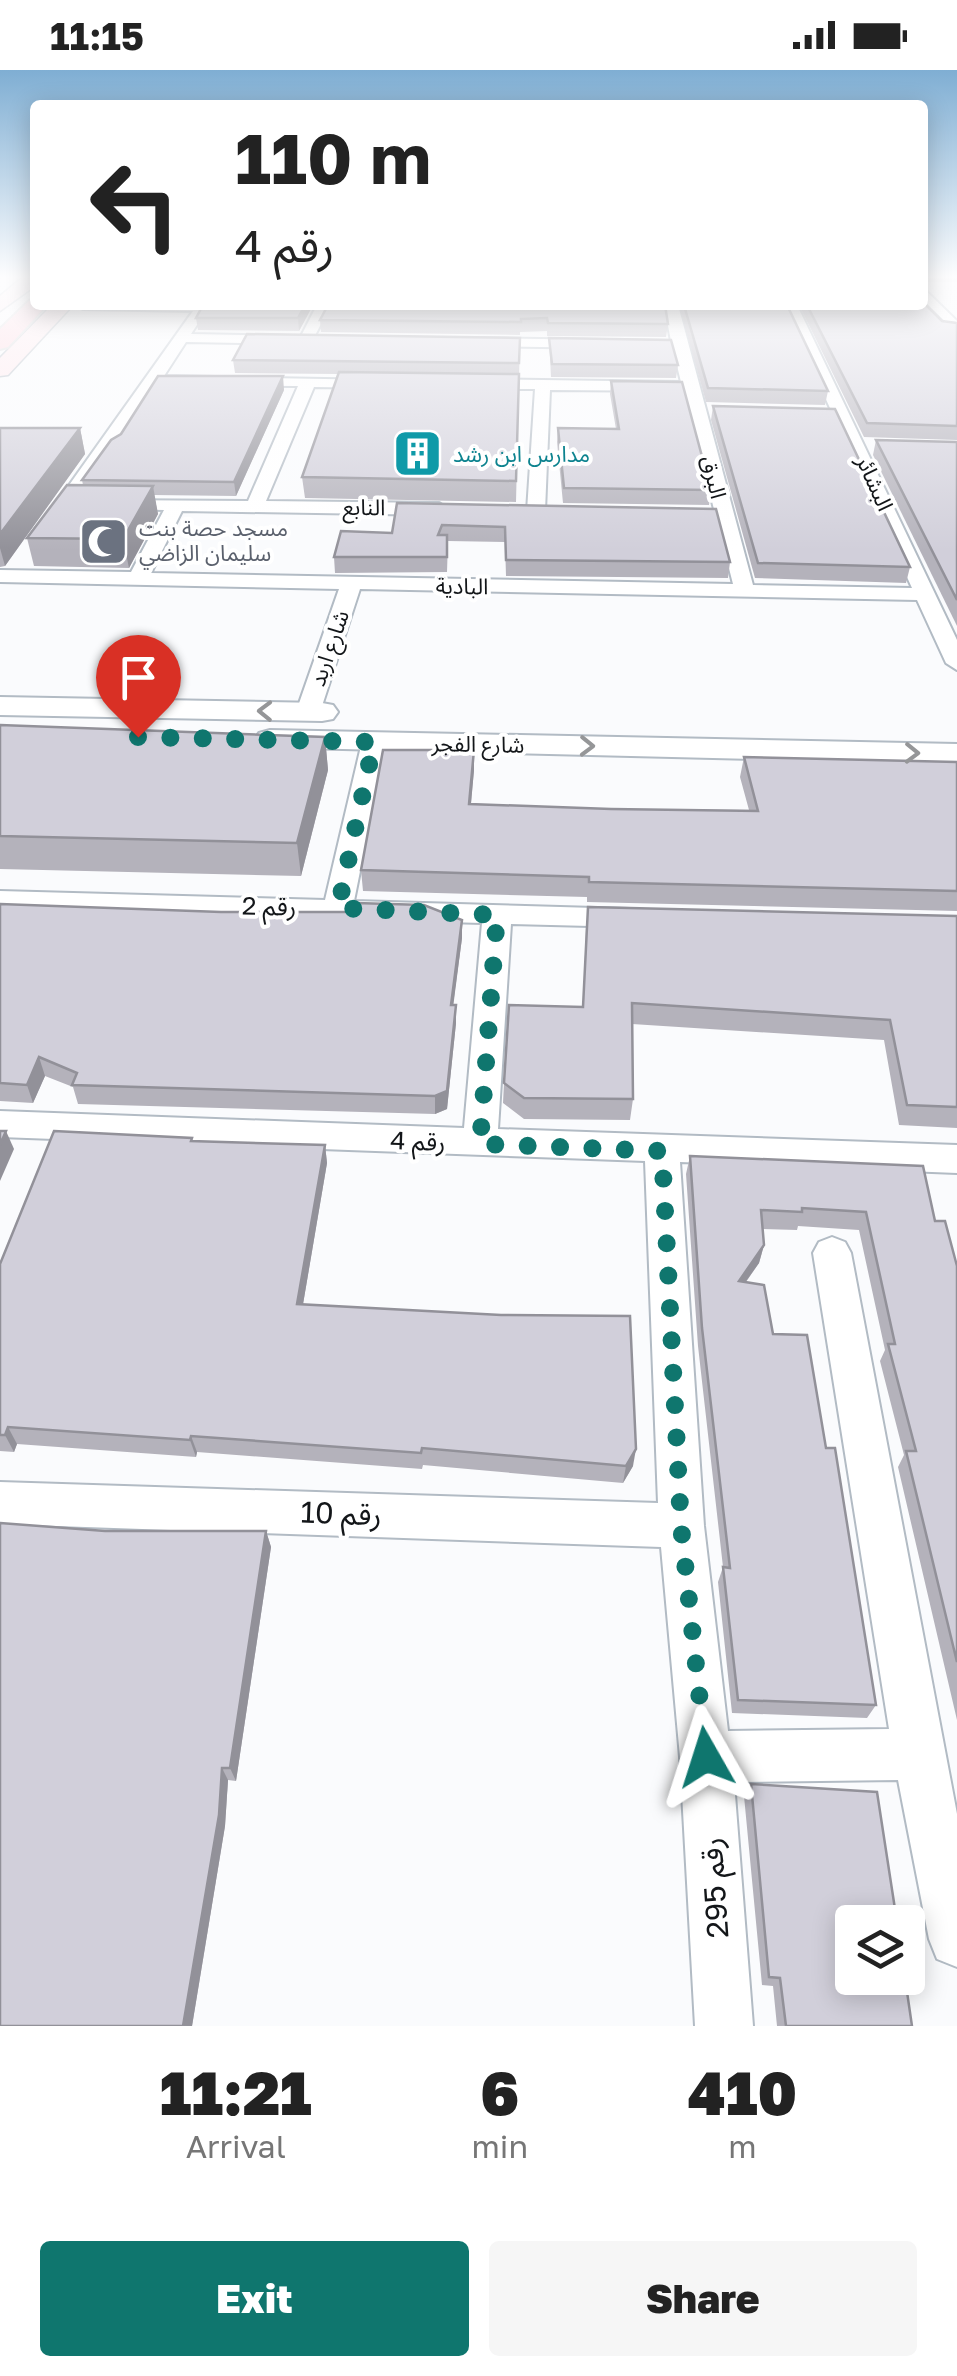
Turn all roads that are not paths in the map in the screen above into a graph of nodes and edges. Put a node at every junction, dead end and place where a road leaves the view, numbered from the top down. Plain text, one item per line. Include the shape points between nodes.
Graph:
1 (162, 368) edge
2 (685, 368) edge
3 (814, 368) edge
4 (154, 380) junction
5 (308, 382) junction
6 (386, 383) edge
7 (464, 384) edge
8 (543, 385) junction
9 (691, 387) junction
10 (697, 412) junction
11 (717, 412) edge
12 (83, 504) junction
13 (176, 505) junction
14 (255, 505) junction
15 (461, 510) edge
16 (536, 511) edge
17 (44, 532) edge
18 (12, 571) edge
19 (138, 580) junction
20 (351, 584) junction
21 (745, 591) junction
22 (925, 594) junction
23 (957, 663) edge
24 (0, 706) edge
25 (308, 712) junction
26 (957, 724) edge
27 (0, 734) edge
28 (374, 742) junction
29 (957, 754) edge
30 (0, 900) edge
31 (338, 908) junction
32 (497, 915) junction
33 (650, 918) edge
34 (0, 1124) edge
35 (480, 1144) junction
36 (662, 1151) junction
37 (957, 1159) edge
38 (832, 1254) dead end
39 (0, 1502) edge
40 (681, 1526) junction
41 (918, 1754) junction
42 (706, 1757) junction
43 (957, 1939) edge
44 (724, 2026) edge

1 - 4 street
2 - 9 street, البرق
3 - 22 street, البشائر via 832,414 866,446
4 - 5 street
4 - 12 street
5 - 6 street
5 - 14 street
7 - 8 street
8 - 9 street
8 - 16 street
9 - 10 street, البرق
10 - 11 street
10 - 21 street, البرق via 714,515
12 - 13 street, النابع
12 - 17 street
13 - 14 street, النابع
13 - 19 street
14 - 15 street, النابع
18 - 19 street, البادية
19 - 20 street, البادية
20 - 21 street, البادية
20 - 25 street, شارع اربد
21 - 22 street, البادية
22 - 23 street, البشائر
25 -> 24 street, شارع الفجر
25 - 26 street, شارع الفجر
27 - 28 street, شارع الفجر
28 -> 29 street, شارع الفجر
28 - 31 street
30 - 31 street, رقم 2
31 - 32 street, رقم 2
32 - 33 street, رقم 2
32 - 35 street
34 - 35 street, رقم 4
35 - 36 street, رقم 4
36 - 37 street, رقم 4
36 - 40 street, رقم 295
38 - 41 street
39 - 40 street, رقم 10
40 - 42 street, رقم 295
41 - 42 street
41 - 43 street
42 - 44 street, رقم 295

